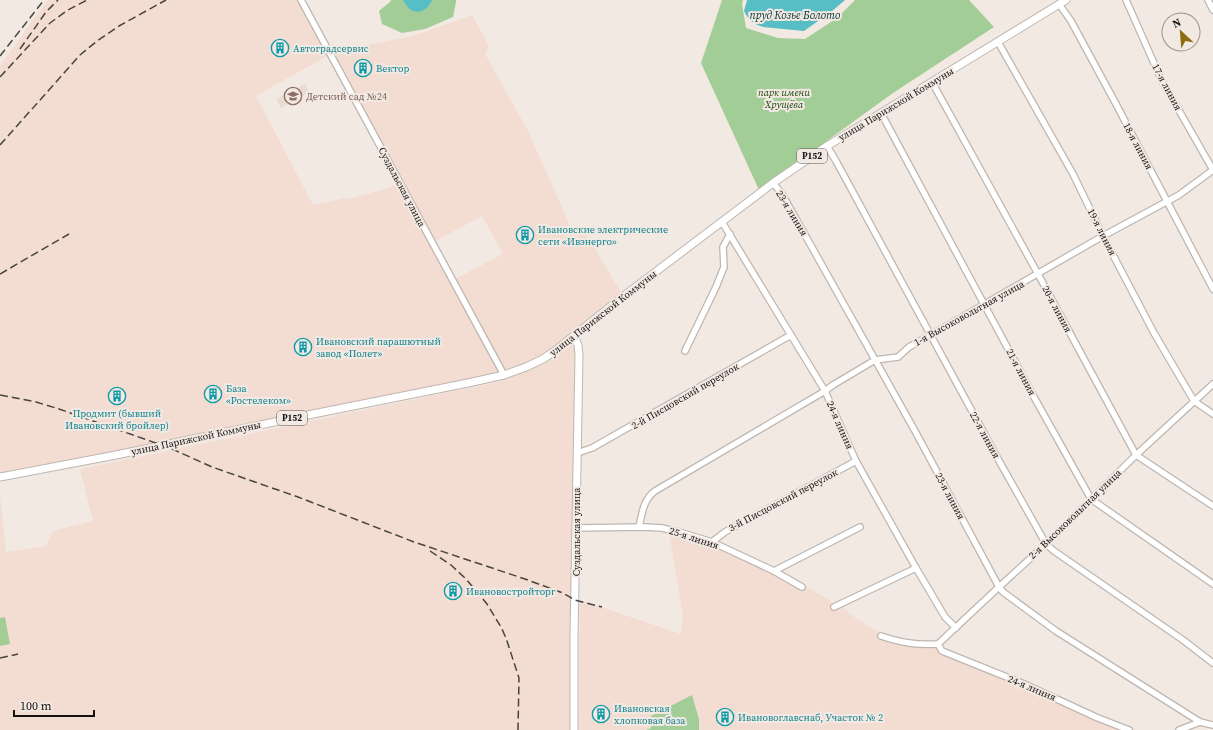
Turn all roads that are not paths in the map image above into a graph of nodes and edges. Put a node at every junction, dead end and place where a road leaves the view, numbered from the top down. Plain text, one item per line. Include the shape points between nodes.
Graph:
1 (301, 0) edge
2 (1066, 0) edge
3 (1126, 0) edge
4 (1208, 0) edge
5 (1060, 4) junction
6 (1213, 10) edge
7 (998, 42) junction
8 (932, 82) junction
9 (881, 113) junction
10 (827, 146) junction
11 (1213, 170) edge
12 (773, 183) junction
13 (1167, 202) junction
14 (722, 222) junction
15 (730, 234) junction
16 (1103, 236) junction
17 (1038, 274) junction
18 (1213, 289) edge
19 (985, 305) junction
20 (791, 335) junction
21 (574, 336) junction
22 (931, 336) junction
23 (685, 351) dead end
24 (875, 360) junction
25 (504, 375) junction
26 (1213, 384) edge
27 (825, 391) junction
28 (1194, 401) junction
29 (1213, 414) edge
30 (576, 453) junction
31 (1136, 454) junction
32 (856, 461) junction
33 (0, 477) edge
34 (1091, 499) junction
35 (1213, 506) edge
36 (639, 527) junction
37 (860, 527) dead end
38 (576, 528) junction
39 (712, 542) junction
40 (1046, 544) junction
41 (916, 568) junction
42 (774, 571) junction
43 (1213, 584) edge
44 (802, 587) dead end
45 (999, 587) junction
46 (834, 607) dead end
47 (956, 628) junction
48 (881, 636) dead end
49 (938, 644) junction
50 (1213, 663) edge
51 (1200, 722) junction
52 (1213, 725) edge
53 (574, 730) edge
54 (1129, 730) edge
55 (1178, 730) edge

1 - 25 street, Суздальская улица
2 - 5 main road, улица Парижской Коммуны / Р152
3 - 11 street, 17-я линия via 1161,79
4 - 6 street
5 - 7 main road, улица Парижской Коммуны / Р152
5 - 13 street, 18-я линия
7 - 8 main road, улица Парижской Коммуны / Р152
7 - 16 street, 19-я линия via 1073,174
8 - 9 main road, улица Парижской Коммуны / Р152
8 - 17 street, 20-я линия
9 - 10 main road, улица Парижской Коммуны / Р152
9 - 19 street, 21-я линия
10 - 12 main road, улица Парижской Коммуны / Р152
10 - 22 street, 22-я линия
11 - 13 street, 1-я Высоковольтная улица
12 - 14 main road, улица Парижской Коммуны / Р152
12 - 24 street, 23-я линия via 782,194
13 - 16 street, 1-я Высоковольтная улица
13 - 18 street, 18-я линия
14 - 15 street, 24-я линия
14 - 21 main road, улица Парижской Коммуны / Р152
15 - 20 street, 24-я линия
15 - 23 street via 723,247 724,267
16 - 17 street, 1-я Высоковольтная улица
16 - 28 street, 19-я линия via 1154,333
17 - 19 street, 1-я Высоковольтная улица
17 - 31 street, 20-я линия
19 - 22 street, 1-я Высоковольтная улица
19 - 34 street, 21-я линия
20 - 27 street, 24-я линия
20 - 30 street, 2-й Писцовский переулок via 592,448
21 - 25 main road, улица Парижской Коммуны / Р152 via 543,358
21 - 30 main road, Суздальская улица via 579,355
22 - 24 street, 1-я Высоковольтная улица via 909,347 898,357
22 - 40 street, 22-я линия
24 - 27 street, 1-я Высоковольтная улица
24 - 45 street, 23-я линия
25 - 33 main road, улица Парижской Коммуны / Р152
26 - 28 street, 2-я Высоковольтная улица
27 - 32 street, 24-я линия
27 - 36 street, 1-я Высоковольтная улица via 655,491 644,504
28 - 29 street, 19-я линия
28 - 31 street, 2-я Высоковольтная улица
30 - 38 main road, Суздальская улица
31 - 34 street, 2-я Высоковольтная улица
31 - 35 street, 20-я линия
32 - 39 street, 3-й Писцовский переулок via 725,532
32 - 41 street, 24-я линия
34 - 40 street, 2-я Высоковольтная улица
34 - 43 street, 21-я линия
36 - 38 street, 25-я линия
36 - 39 street, 25-я линия via 662,528
37 - 42 street
38 - 53 main road, Суздальская улица
39 - 42 street, 25-я линия
40 - 45 street, 2-я Высоковольтная улица
40 - 50 street, 22-я линия
41 - 46 street
41 - 47 street, 24-я линия via 945,617
42 - 44 street, 25-я линия
45 - 47 street, 2-я Высоковольтная улица
45 - 51 street, 23-я линия via 1056,631
47 - 49 street, 2-я Высоковольтная улица
48 - 49 street via 920,645
49 - 54 street, 24-я линия via 942,651
51 - 52 street, 23-я линия
51 - 55 street

